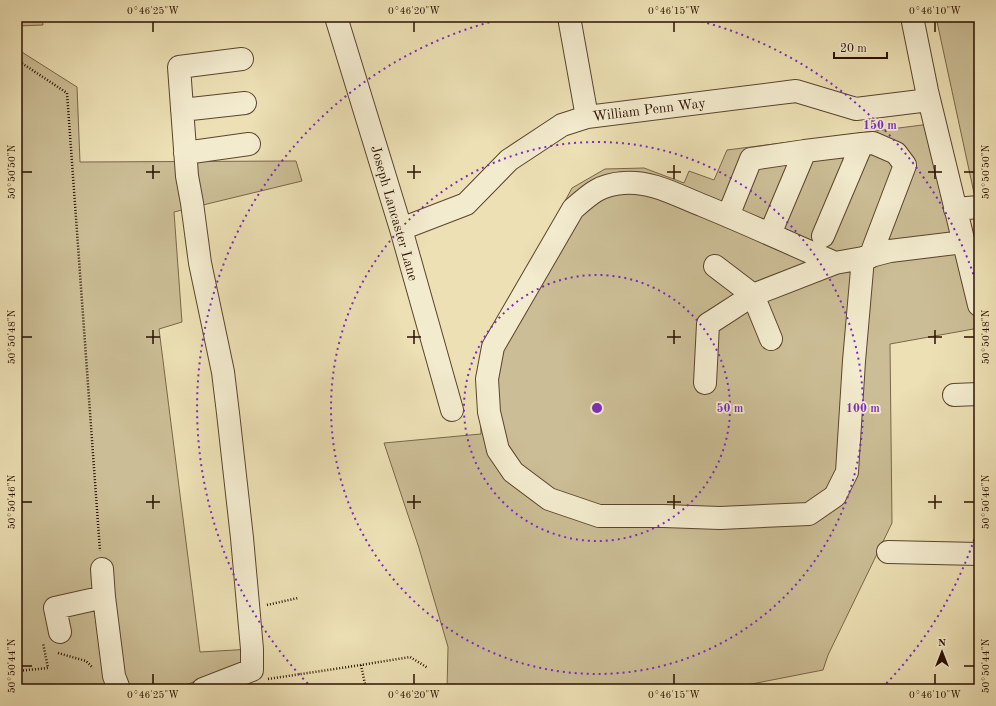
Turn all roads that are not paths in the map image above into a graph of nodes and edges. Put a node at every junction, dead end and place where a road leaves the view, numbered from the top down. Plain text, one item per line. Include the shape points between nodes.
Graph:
1 (336, 17) edge
2 (569, 17) edge
3 (912, 17) edge
4 (242, 59) dead end
5 (929, 100) junction
6 (245, 103) dead end
7 (182, 110) junction
8 (587, 117) junction
9 (249, 144) dead end
10 (862, 144) junction
11 (805, 151) junction
12 (185, 153) junction
13 (979, 207) edge
14 (955, 209) junction
15 (728, 216) junction
16 (401, 229) junction
17 (770, 234) junction
18 (823, 236) dead end
19 (964, 242) junction
20 (866, 257) junction
21 (835, 263) junction
22 (715, 266) dead end
23 (752, 294) junction
24 (979, 305) edge
25 (771, 339) dead end
26 (705, 383) dead end
27 (979, 394) edge
28 (954, 395) dead end
29 (452, 410) dead end
30 (888, 552) dead end
31 (979, 554) edge
32 (102, 569) road end
33 (104, 597) junction
34 (60, 632) dead end
35 (119, 689) edge
36 (204, 689) edge

1 - 16 street, Joseph Lancaster Lane
2 - 8 street
3 - 5 street
4 - 7 street via 179,67
5 - 8 street, William Penn Way via 856,109 796,91
5 - 14 street
6 - 7 street
7 - 12 street
8 - 16 street, William Penn Way via 562,125 510,160 466,204
9 - 12 street
10 - 11 street
10 - 18 street
10 - 20 street via 873,143 896,153 905,165
11 - 15 street via 751,159
11 - 17 street
12 - 36 street via 200,262 223,372 252,648 252,670
13 - 14 street
14 - 19 street
15 - 17 street
15 - 20 street via 644,183 624,182 605,186 588,195 574,210 493,347 487,379 489,412 498,450 513,472 549,499 599,516 720,518 809,514 834,496 847,472 850,414
16 - 29 street, Joseph Lancaster Lane
17 - 21 street
19 - 20 street via 890,251
19 - 24 street
20 - 21 street
21 - 23 street
22 - 23 street
23 - 25 street
23 - 26 street via 708,324
27 - 28 street
30 - 31 street
32 - 33 street
33 - 34 street via 55,608
33 - 35 street via 114,676

